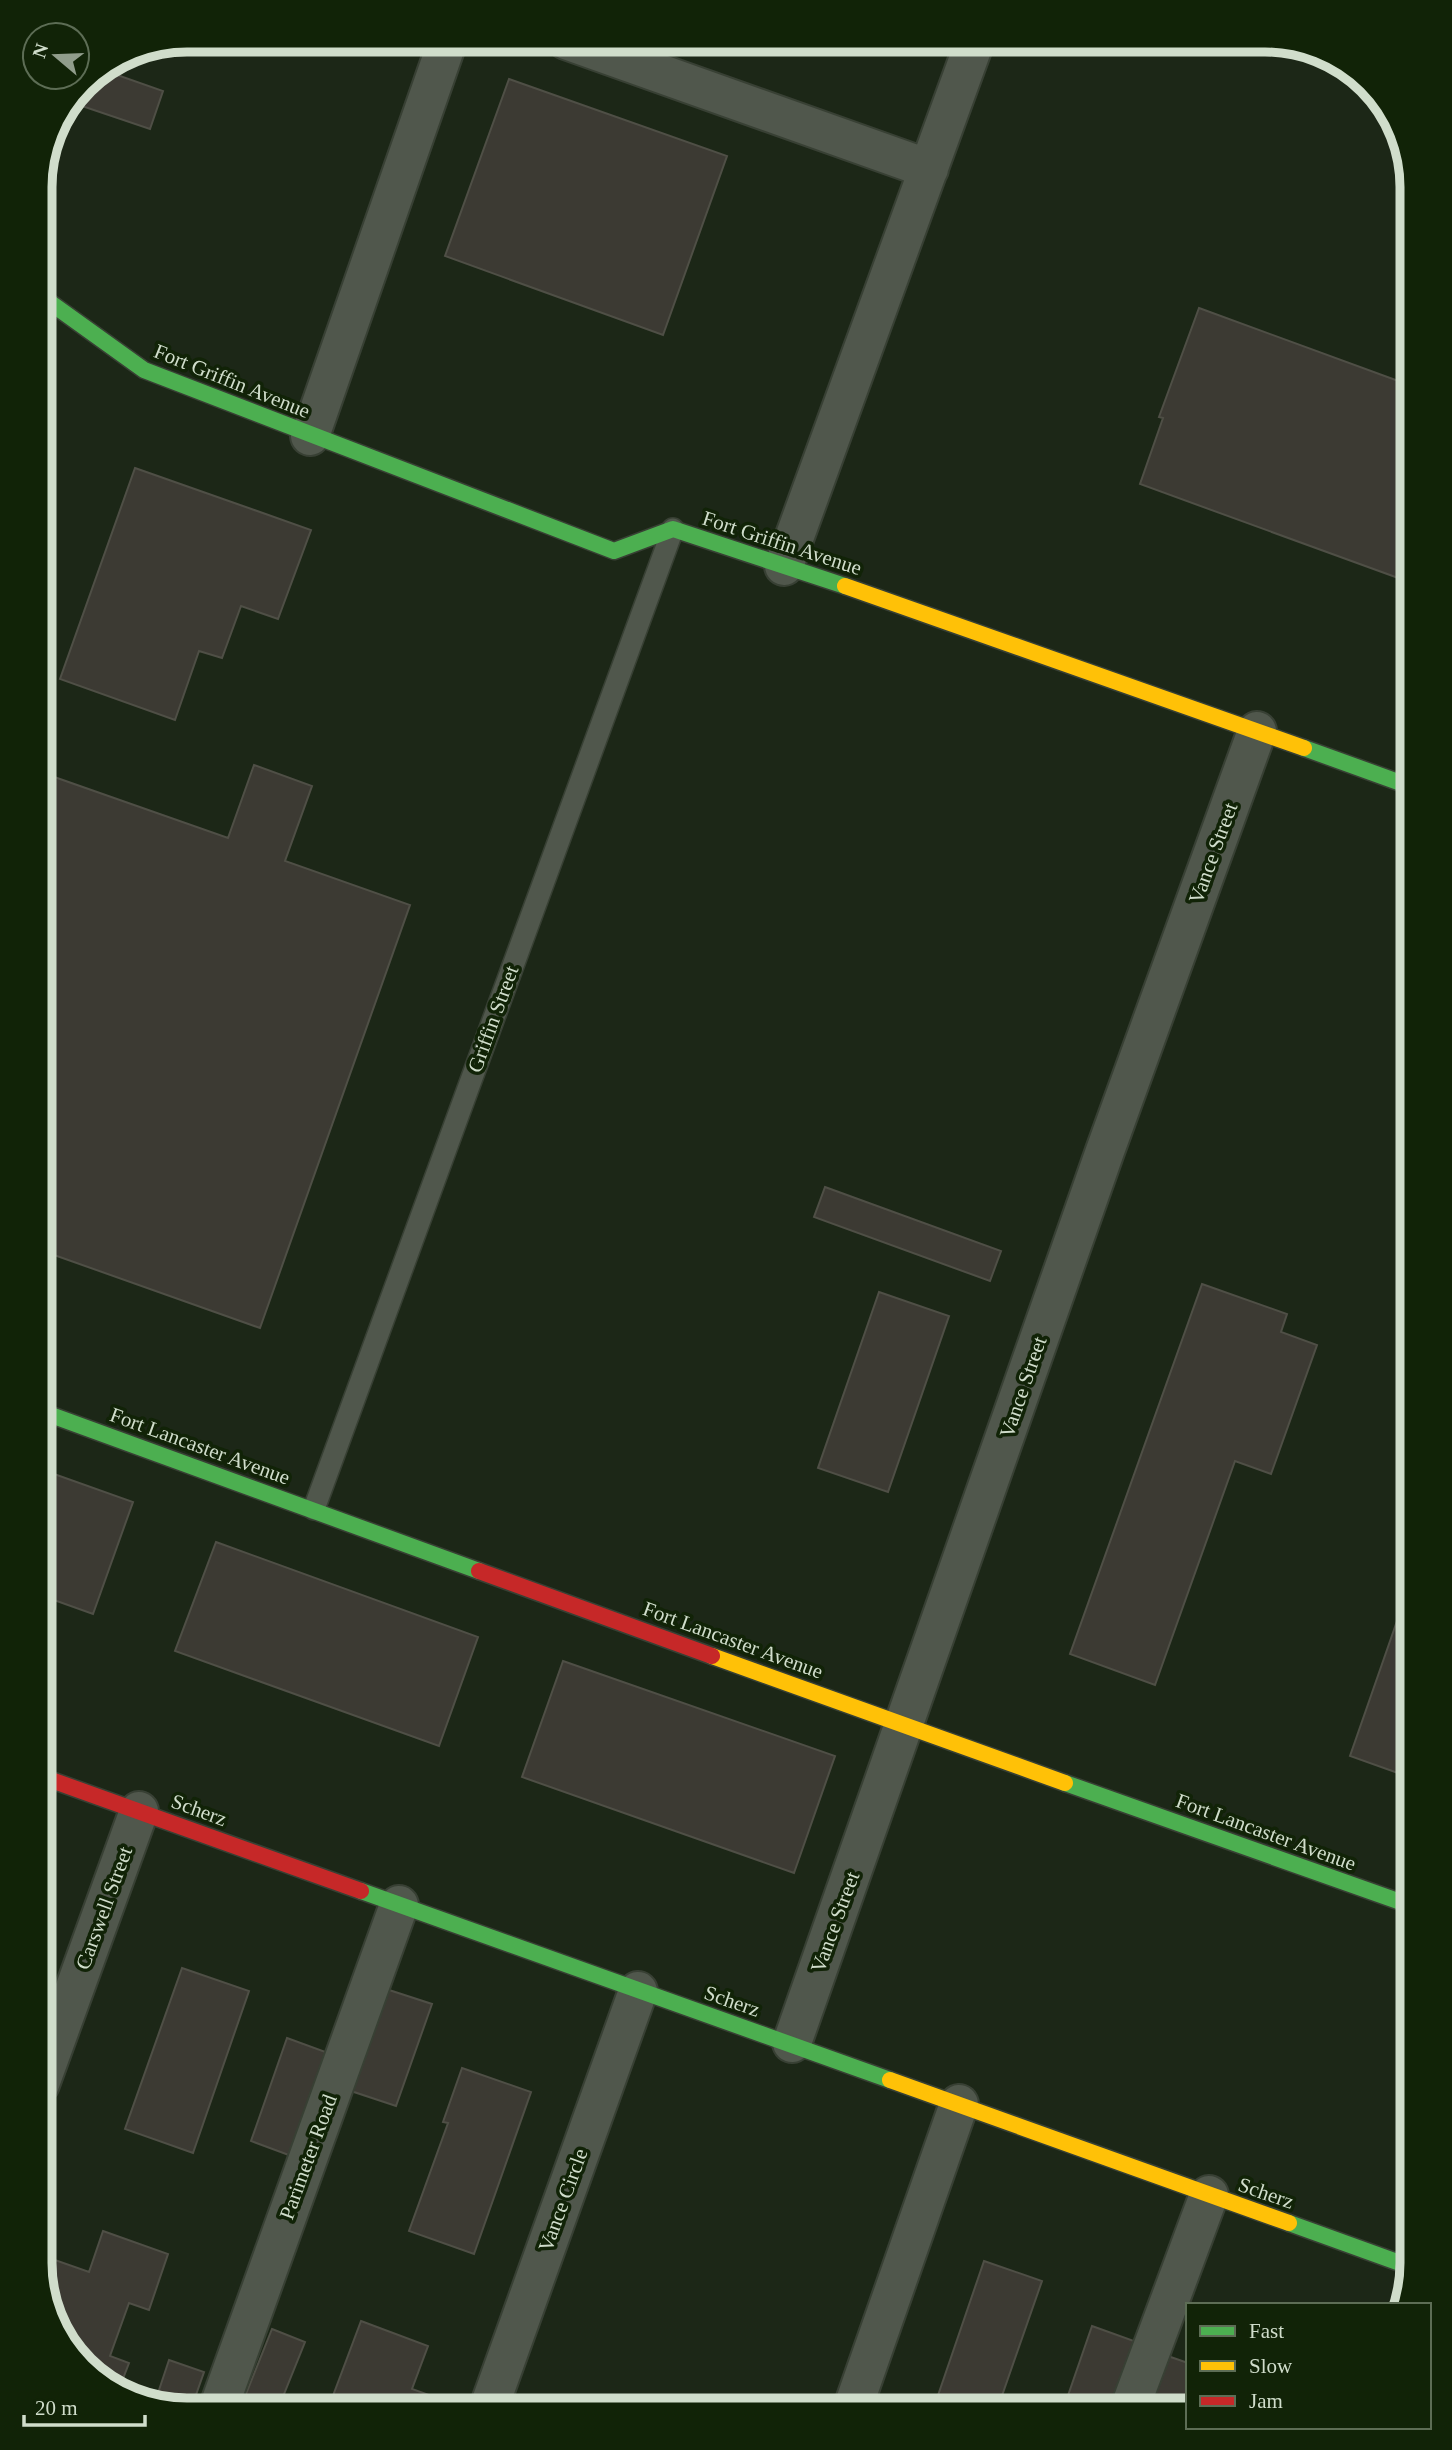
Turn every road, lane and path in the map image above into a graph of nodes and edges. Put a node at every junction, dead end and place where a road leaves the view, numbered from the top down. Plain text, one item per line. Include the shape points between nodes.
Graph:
1 (444, 52) edge
2 (601, 52) edge
3 (970, 53) edge
4 (929, 169) junction
5 (53, 305) edge
6 (310, 436) junction
7 (673, 529) junction
8 (784, 566) junction
9 (1257, 731) junction
10 (1400, 783) edge
11 (52, 1415) edge
12 (314, 1509) junction
13 (905, 1726) junction
14 (52, 1780) edge
15 (139, 1811) junction
16 (1400, 1902) edge
17 (399, 1905) junction
18 (638, 1991) junction
19 (792, 2043) junction
20 (52, 2051) edge
21 (960, 2104) junction
22 (1209, 2196) junction
23 (1400, 2263) edge
24 (222, 2397) edge
25 (493, 2397) edge
26 (856, 2398) edge
27 (1134, 2398) edge

1 - 6 street
2 - 4 street
3 - 4 street
4 - 8 street
5 - 6 street, Fort Griffin Avenue via 144,370
6 - 7 street, Fort Griffin Avenue via 614,551
7 - 8 street, Fort Griffin Avenue
7 - 12 lane, Griffin Street
8 - 9 street, Fort Griffin Avenue
9 - 10 street, Fort Griffin Avenue
9 - 13 street, Vance Street
11 - 12 street, Fort Lancaster Avenue
12 - 13 street, Fort Lancaster Avenue
13 - 16 street, Fort Lancaster Avenue
13 - 19 street, Vance Street
14 - 15 street, Scherz
15 - 17 street, Scherz
15 - 20 street, Carswell Street
17 - 18 street, Scherz
17 - 24 street, Parimeter Road
18 - 19 street, Scherz
18 - 25 street, Vance Circle
19 - 21 street, Scherz
21 - 22 street, Scherz
21 - 26 street
22 - 23 street, Scherz
22 - 27 street

